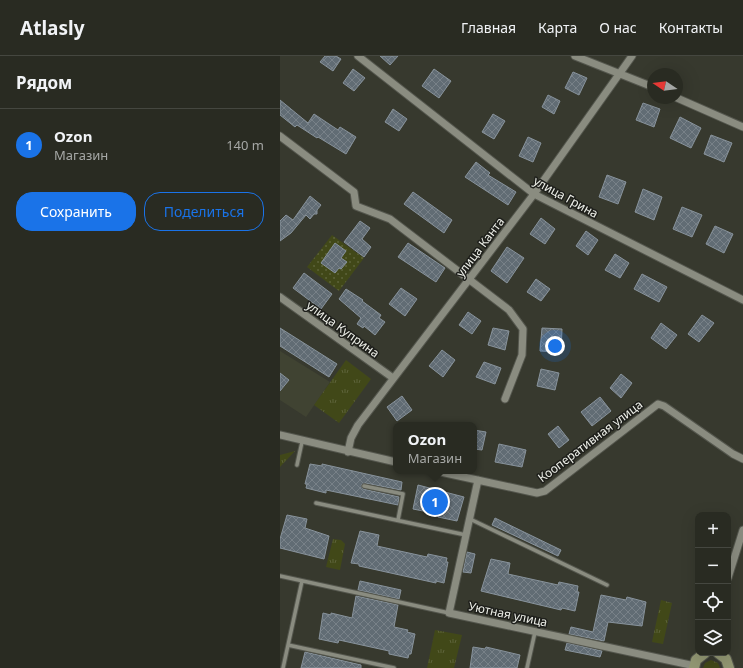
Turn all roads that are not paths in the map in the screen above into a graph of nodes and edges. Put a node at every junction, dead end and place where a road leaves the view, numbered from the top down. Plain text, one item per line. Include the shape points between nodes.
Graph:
1 (358, 56) edge
2 (575, 56) edge
3 (632, 56) edge
4 (622, 73) junction
5 (647, 84) edge
6 (683, 101) edge
7 (743, 127) edge
8 (280, 136) edge
9 (534, 194) junction
10 (470, 280) junction
11 (280, 297) edge
12 (743, 300) edge
13 (393, 378) junction
14 (505, 398) dead end
15 (280, 436) edge
16 (302, 442) junction
17 (348, 452) junction
18 (743, 459) edge
19 (393, 461) edge
20 (297, 465) dead end
21 (450, 474) edge
22 (478, 480) junction
23 (364, 486) dead end
24 (316, 503) dead end
25 (470, 519) junction
26 (398, 520) junction
27 (743, 530) edge
28 (466, 535) junction
29 (731, 568) edge
30 (280, 576) edge
31 (302, 581) junction
32 (607, 585) dead end
33 (449, 613) junction
34 (535, 631) junction
35 (288, 645) junction
36 (701, 656) edge
37 (722, 656) edge
38 (694, 667) edge
39 (283, 668) edge
40 (394, 668) edge
41 (527, 668) edge
42 (729, 668) edge

1 - 9 street, улица Грина
2 - 4 street
3 - 4 street, улица Канта
4 - 5 street
4 - 9 street, улица Канта
6 - 7 street
8 - 10 street via 354,192 356,206 390,219
9 - 10 street, улица Канта
9 - 12 street, улица Грина
10 - 13 street, улица Канта
10 - 14 street via 509,310 523,328 522,355
11 - 13 street, улица Куприна
13 - 17 street, улица Канта via 358,425
15 - 16 street
16 - 17 street
16 - 20 lane
17 - 19 street
18 - 22 street, Кооперативная улица via 658,404 545,491 537,493
21 - 22 street, Кооперативная улица
22 - 25 street, Уютная улица
23 - 26 lane via 404,494
24 - 26 lane
25 - 28 street, Уютная улица
25 - 32 lane
26 - 28 lane
27 - 29 street
28 - 33 street, Уютная улица
30 - 31 lane
31 - 33 lane
31 - 35 lane
33 - 34 street, Уютная улица
34 - 38 street, Уютная улица
34 - 41 lane
35 - 39 lane
35 - 40 lane
36 - 38 street
37 - 42 street

